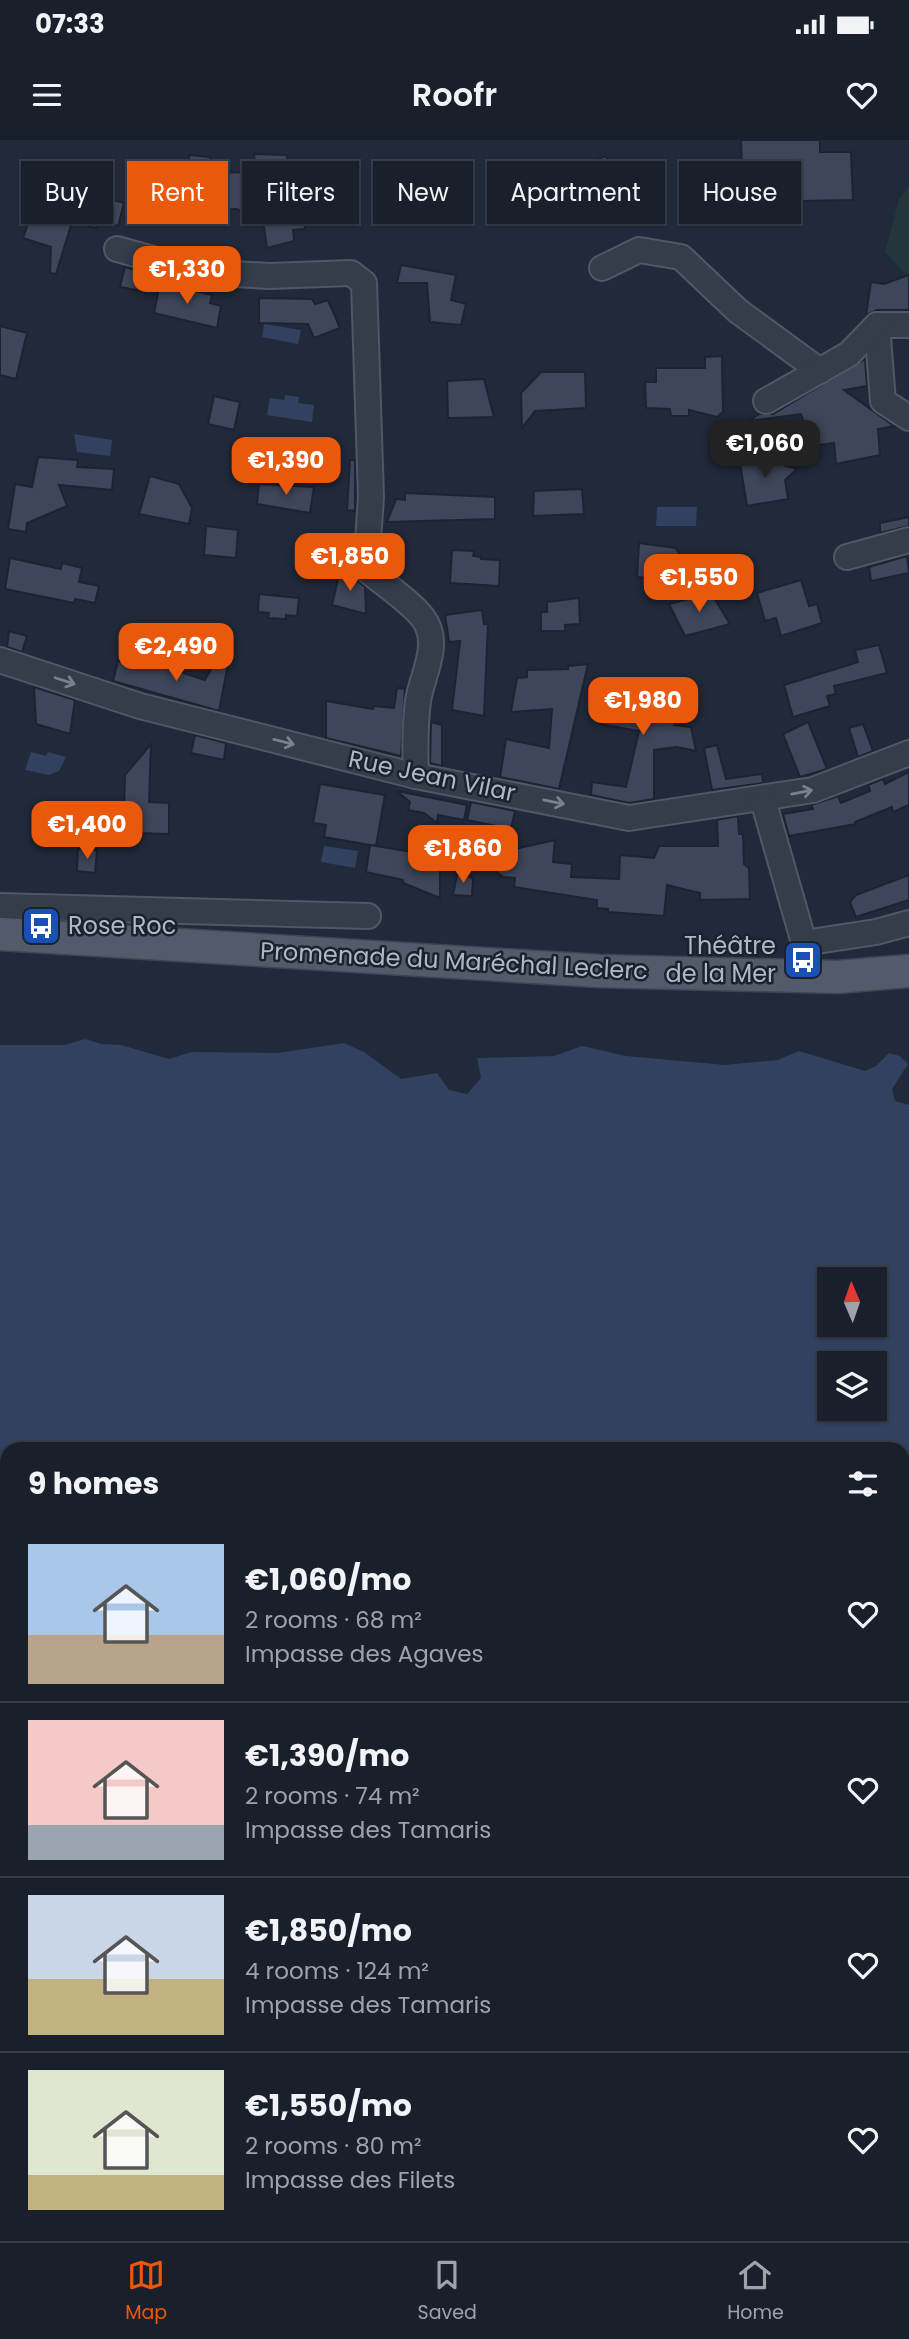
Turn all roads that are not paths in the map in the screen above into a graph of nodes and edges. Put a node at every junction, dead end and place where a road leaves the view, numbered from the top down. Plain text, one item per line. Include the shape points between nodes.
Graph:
1 (117, 249) dead end
2 (602, 268) dead end
3 (909, 325) edge
4 (877, 326) junction
5 (820, 371) junction
6 (766, 401) dead end
7 (909, 418) edge
8 (909, 540) edge
9 (846, 557) dead end
10 (0, 660) edge
11 (909, 753) edge
12 (416, 776) junction
13 (763, 800) junction
14 (368, 916) dead end
15 (6, 920) edge
16 (909, 923) edge
17 (909, 971) edge

1 - 12 street via 200,272 269,276 351,273 365,283 371,497 366,569 423,618 430,632 430,658 418,703
2 - 5 street via 639,250 681,257 738,311
3 - 4 street
4 - 5 street via 849,354
4 - 7 street via 883,401
5 - 6 street
8 - 9 street
10 -> 12 street, Rue Jean Vilar via 140,706
13 -> 11 street, Rue Jean Vilar via 813,790
12 -> 13 street, Rue Jean Vilar via 629,818
13 - 16 street via 804,943
14 - 15 street
15 - 17 main road, Promenade du Maréchal Leclerc via 599,971 837,977

